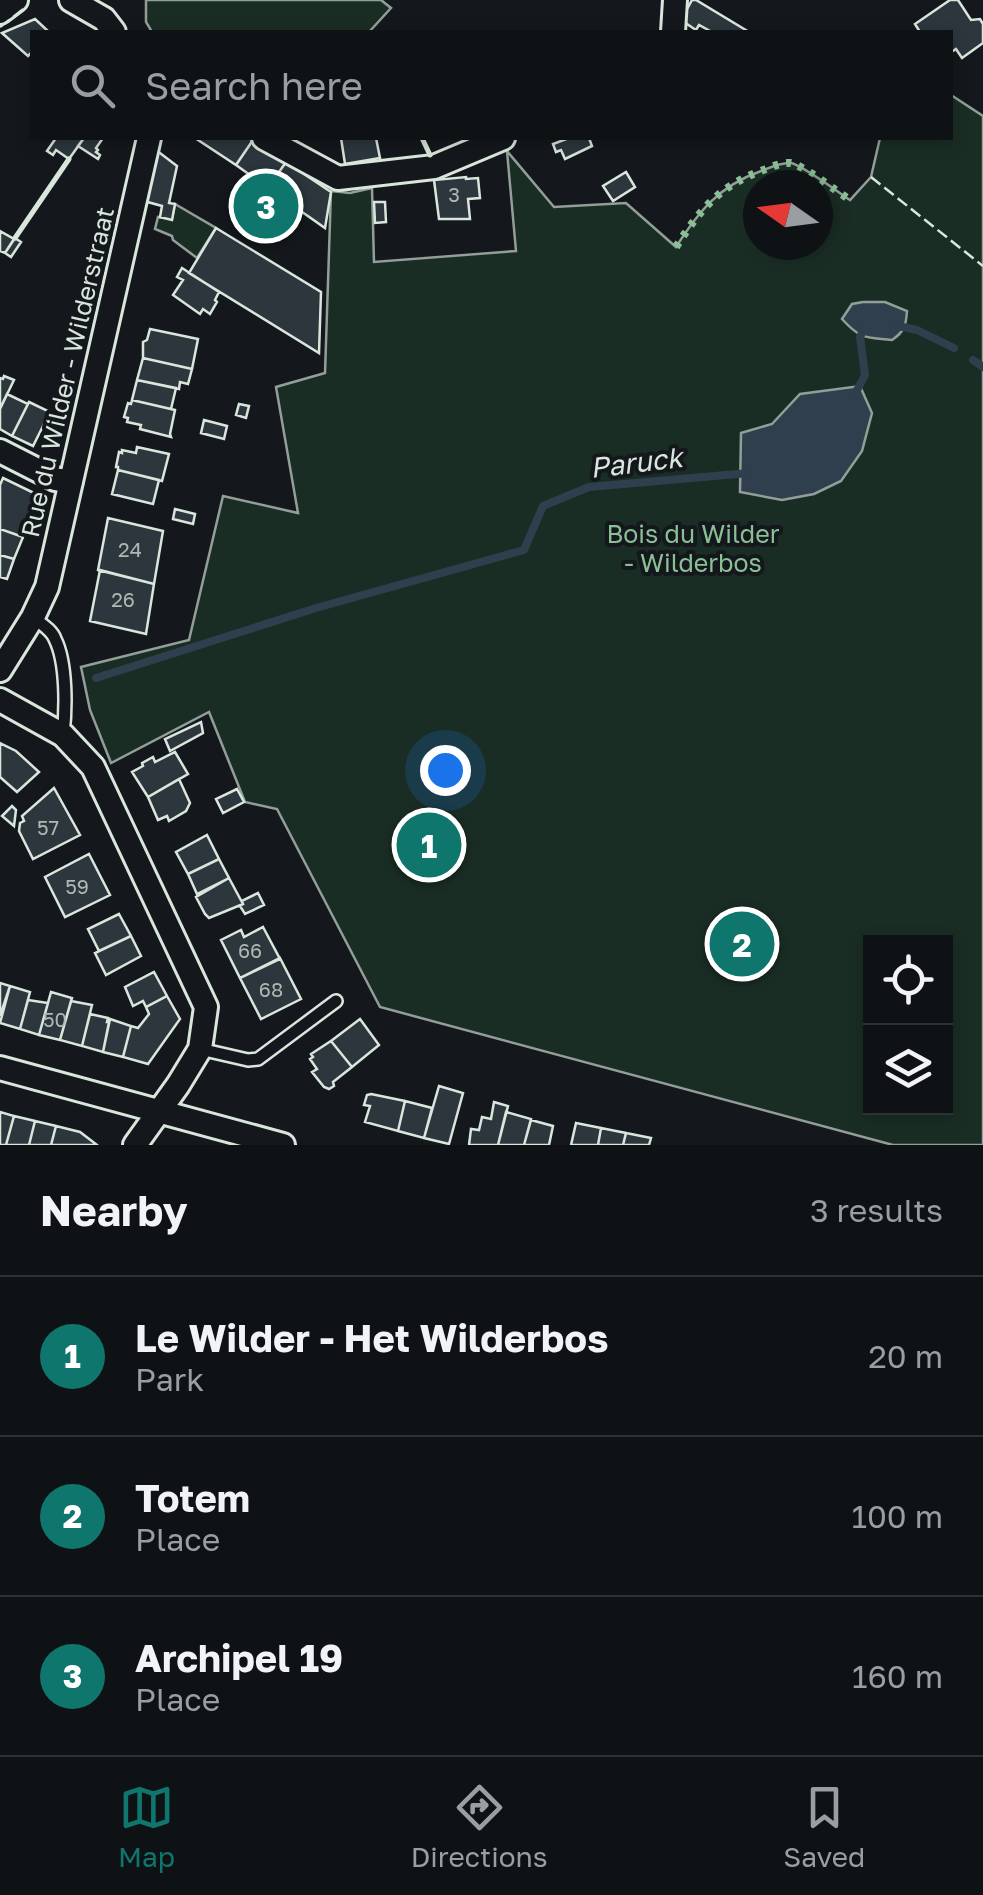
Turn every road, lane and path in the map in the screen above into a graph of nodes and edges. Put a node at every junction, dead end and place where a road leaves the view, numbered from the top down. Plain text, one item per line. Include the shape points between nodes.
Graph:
1 (16, 0) edge
2 (71, 0) edge
3 (675, 0) edge
4 (0, 12) edge
5 (110, 17) edge
6 (673, 30) edge
7 (149, 140) edge
8 (268, 140) edge
9 (497, 140) edge
10 (0, 451) edge
11 (72, 482) junction
12 (32, 617) junction
13 (0, 670) edge
14 (0, 700) edge
15 (63, 734) junction
16 (336, 1001) dead end
17 (200, 1050) junction
18 (0, 1068) edge
19 (159, 1112) junction
20 (135, 1145) edge
21 (283, 1145) edge

1 - 4 street
2 - 5 street
3 - 6 street
7 - 11 street, Rue du Wilder - Wilderstraat
8 - 9 street via 338,178 434,166
10 - 11 street
11 - 12 street, Rue du Wilder - Wilderstraat
12 - 13 street, Rue du Wilder - Wilderstraat
12 - 15 lane via 55,636
14 - 15 street
15 - 17 street via 93,767 196,981 206,1007
16 - 17 lane via 258,1059
17 - 19 street
18 - 19 street
19 - 20 street
19 - 21 street

